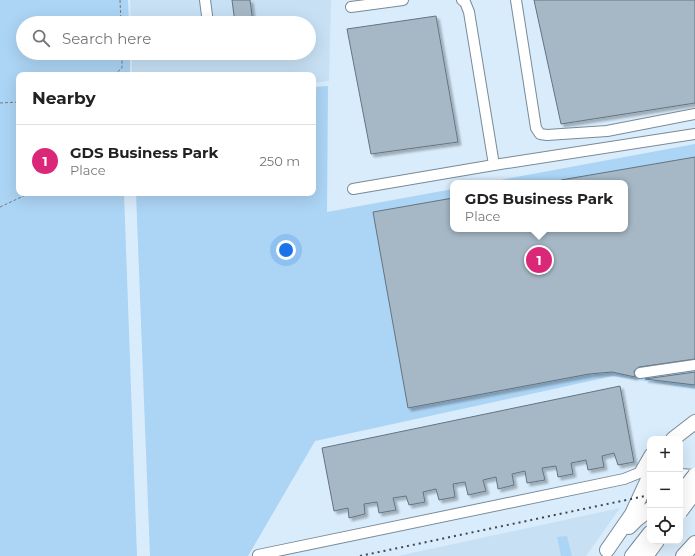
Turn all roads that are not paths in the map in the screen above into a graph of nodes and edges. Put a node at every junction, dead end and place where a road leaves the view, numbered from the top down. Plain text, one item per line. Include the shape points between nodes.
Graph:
1 (205, 0) edge
2 (403, 0) edge
3 (462, 0) edge
4 (516, 0) edge
5 (351, 7) dead end
6 (207, 16) edge
7 (695, 114) edge
8 (695, 134) edge
9 (494, 165) junction
10 (353, 189) dead end
11 (695, 365) edge
12 (640, 373) dead end
13 (695, 422) edge
14 (677, 436) edge
15 (647, 459) edge
16 (683, 476) edge
17 (695, 476) edge
18 (647, 482) edge
19 (683, 490) edge
20 (695, 492) edge
21 (695, 498) edge
22 (683, 500) edge
23 (683, 508) edge
24 (647, 511) edge
25 (647, 537) edge
26 (695, 542) edge
27 (655, 544) edge
28 (605, 553) edge
29 (258, 555) dead end
30 (632, 556) edge
31 (646, 556) edge
32 (683, 556) edge

1 - 6 lane
2 - 5 lane
3 - 9 lane via 469,12
4 - 7 lane via 536,128 540,134 607,131
8 - 9 lane
9 - 10 lane
11 - 12 lane
13 - 14 highway
15 - 29 lane via 639,473 624,479
16 - 17 highway
17 - 19 highway, bridge
18 - 28 highway via 632,514
20 - 23 highway, bridge
21 - 22 highway
24 - 28 highway
25 - 30 highway
26 - 32 highway
27 - 31 highway

